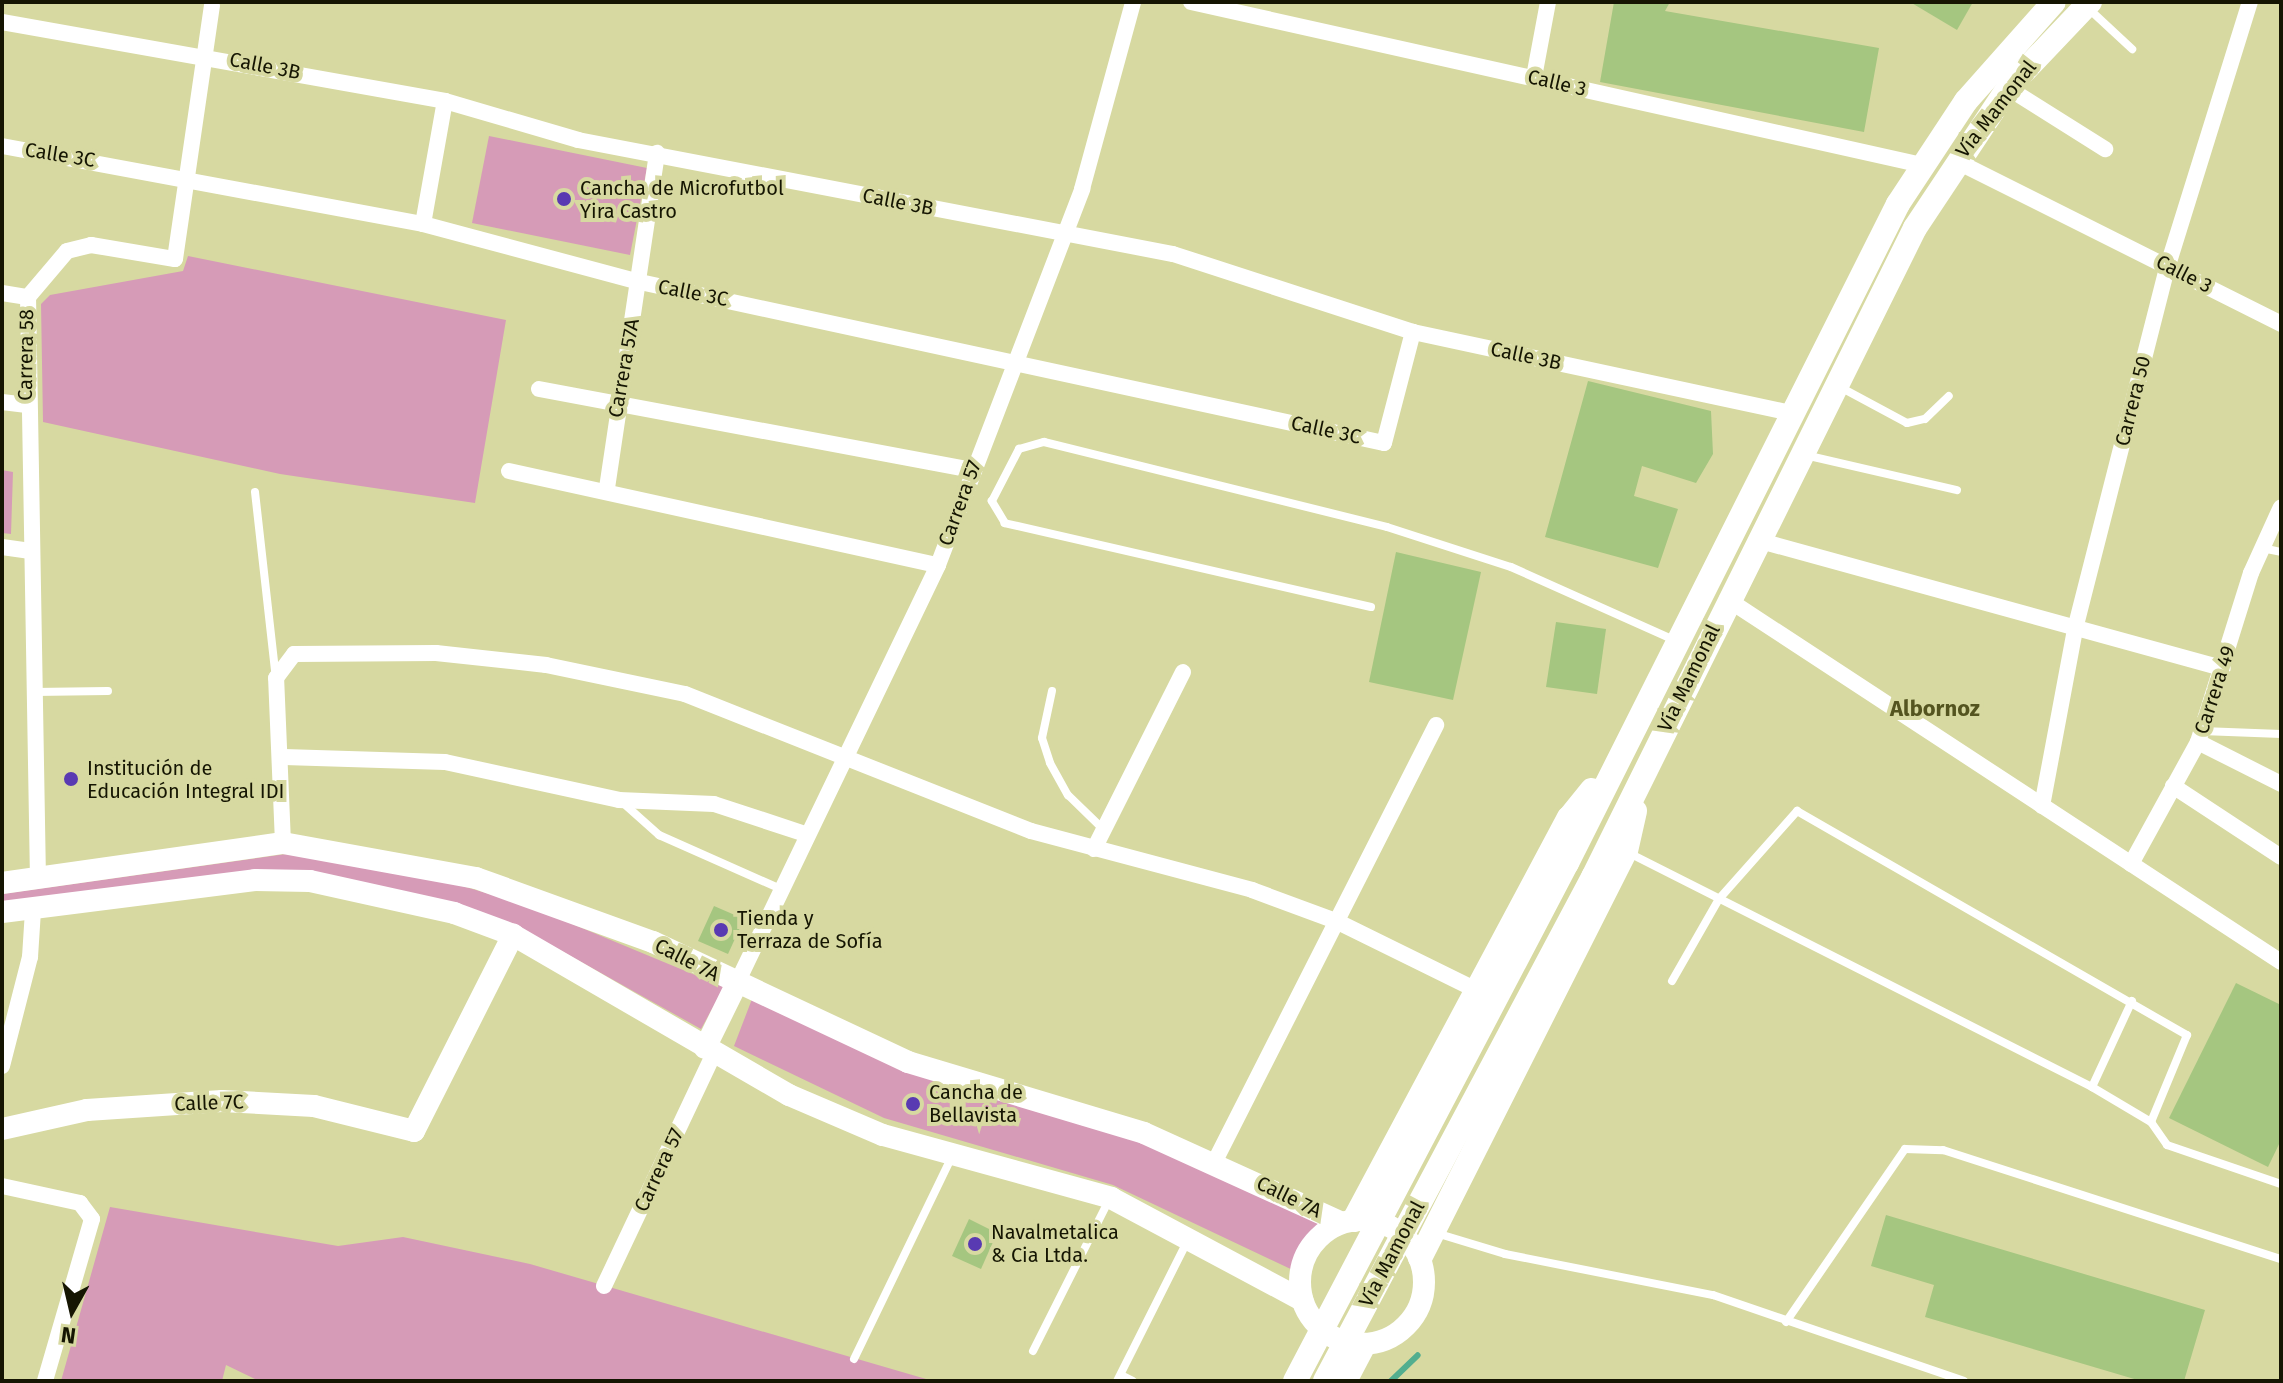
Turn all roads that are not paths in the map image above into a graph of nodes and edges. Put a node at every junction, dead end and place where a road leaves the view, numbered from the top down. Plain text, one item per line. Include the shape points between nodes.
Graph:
1 (1133, 2) edge
2 (1191, 2) edge
3 (1548, 2) edge
4 (2054, 2) edge
5 (2250, 2) edge
6 (2088, 4) edge
7 (212, 6) dead end
8 (2, 22) edge
9 (2132, 49) dead end
10 (207, 54) junction
11 (1534, 77) junction
12 (2008, 88) junction
13 (445, 101) junction
14 (2, 146) edge
15 (2105, 149) dead end
16 (657, 153) junction
17 (1956, 161) junction
18 (1922, 165) junction
19 (190, 176) junction
20 (423, 224) junction
21 (1066, 232) junction
22 (2168, 265) junction
23 (640, 282) junction
24 (2, 293) edge
25 (28, 297) junction
26 (2281, 324) edge
27 (1413, 332) junction
28 (1015, 361) junction
29 (1836, 385) junction
30 (539, 389) dead end
31 (1949, 396) dead end
32 (617, 400) junction
33 (2, 402) edge
34 (25, 405) junction
35 (1787, 412) junction
36 (1801, 454) junction
37 (971, 470) junction
38 (509, 471) dead end
39 (607, 488) junction
40 (1957, 490) dead end
41 (255, 492) dead end
42 (2281, 507) edge
43 (1757, 540) junction
44 (2, 547) edge
45 (2260, 548) junction
46 (29, 551) junction
47 (2281, 552) edge
48 (938, 565) junction
49 (1727, 599) junction
50 (1371, 607) dead end
51 (2075, 629) junction
52 (1674, 640) junction
53 (2223, 668) junction
54 (1183, 672) dead end
55 (276, 678) junction
56 (108, 691) dead end
57 (1052, 691) dead end
58 (34, 692) junction
59 (1436, 725) dead end
60 (2281, 734) edge
61 (2200, 736) junction
62 (844, 755) junction
63 (284, 757) junction
64 (1618, 757) junction
65 (1644, 770) junction
66 (2281, 784) edge
67 (2173, 786) junction
68 (619, 800) junction
69 (2042, 806) junction
70 (1104, 830) junction
71 (805, 834) junction
72 (283, 843) junction
73 (1094, 849) junction
74 (1626, 851) junction
75 (2281, 857) edge
76 (2131, 864) junction
77 (38, 880) junction
78 (2, 883) edge
79 (781, 889) junction
80 (1719, 899) junction
81 (33, 911) junction
82 (2, 912) edge
83 (1336, 921) junction
84 (513, 935) junction
85 (2281, 962) edge
86 (1672, 981) dead end
87 (736, 985) junction
88 (1478, 991) junction
89 (2132, 1001) junction
90 (709, 1051) junction
91 (2, 1066) edge
92 (2092, 1087) junction
93 (2151, 1122) junction
94 (2, 1129) edge
95 (953, 1154) junction
96 (1215, 1161) junction
97 (2281, 1184) edge
98 (2, 1186) edge
99 (1111, 1198) junction
100 (1348, 1222) junction
101 (1431, 1231) junction
102 (1191, 1234) junction
103 (1420, 1258) junction
104 (2281, 1259) edge
105 (604, 1286) dead end
106 (1307, 1309) junction
107 (1786, 1322) junction
108 (1364, 1345) junction
109 (1033, 1351) dead end
110 (854, 1359) dead end
111 (1119, 1378) edge
112 (45, 1381) edge
113 (1133, 1381) edge
114 (1278, 1381) edge
115 (1295, 1381) edge
116 (1325, 1381) edge
117 (1345, 1381) edge
118 (1964, 1381) edge

1 - 21 street, Carrera 57
2 - 11 street, Calle 3
3 - 11 street
4 - 18 main road, Vía Mamonal via 1966,101
5 - 22 street, Carrera 50
6 - 9 lane
6 - 12 main road, Vía Mamonal
7 - 10 street, Carrera 58
8 - 10 street, Calle 3B
10 - 13 street, Calle 3B
10 - 19 street, Carrera 58
11 - 18 street, Calle 3
12 - 15 street
12 - 17 main road, Vía Mamonal
13 - 16 street, Calle 3B via 578,140
13 - 20 street
14 - 19 street, Calle 3C
16 - 21 street, Calle 3B
16 - 23 street, Carrera 57A
17 - 22 street, Calle 3
17 - 29 main road, Vía Mamonal
18 - 35 main road, Vía Mamonal
19 - 20 street, Calle 3C
19 - 25 street, Carrera 58 via 175,259 91,245 67,251
20 - 23 street, Calle 3C
21 - 27 street, Calle 3B via 1173,254
21 - 28 street, Carrera 57
22 - 26 street, Calle 3
22 - 51 street, Carrera 50
23 - 28 street, Calle 3C
23 - 32 street, Carrera 57A
24 - 25 street
25 - 34 street, Carrera 58
27 - 28 street, Calle 3C via 1384,443
27 - 35 street, Calle 3B
28 - 37 street, Carrera 57
29 - 31 lane via 1907,423 1925,419
29 - 36 main road, Vía Mamonal
30 - 32 street
32 - 37 street
32 - 39 street, Carrera 57A
33 - 34 street
34 - 46 street, Carrera 58
35 - 52 main road, Vía Mamonal
36 - 40 lane
36 - 43 main road, Vía Mamonal
37 - 48 street, Carrera 57
38 - 39 street
39 - 48 street
41 - 55 lane
42 - 45 street, Carrera 49
43 - 49 main road, Vía Mamonal
43 - 51 street
44 - 46 street
45 - 47 lane
45 - 53 street, Carrera 49
46 - 58 street, Carrera 58
48 - 62 street, Carrera 57
49 - 65 main road, Vía Mamonal
49 - 69 street
50 - 52 lane via 1005,523 992,501 1019,449 1044,442 1414,536 1511,567
51 - 53 street
51 - 69 street, Carrera 50
52 - 64 main road, Vía Mamonal
53 - 61 street, Carrera 49
54 - 70 street
55 - 62 street via 294,654 436,653 546,665 685,694
55 - 63 street
56 - 58 lane
57 - 70 lane via 1042,738 1050,763 1068,795
58 - 77 street, Carrera 58
59 - 83 street
60 - 61 lane
61 - 66 street
61 - 67 street, Carrera 49
62 - 71 street, Carrera 57
62 - 73 street via 973,811
63 - 68 street via 445,762
63 - 72 street
64 - 88 main road via 1569,818
64 - 115 main road, Vía Mamonal
65 - 74 main road
65 - 116 main road, Vía Mamonal via 1593,877
67 - 75 street
67 - 76 street, Carrera 49
68 - 71 street via 714,804
68 - 79 lane via 659,835
69 - 76 street
70 - 73 street
71 - 79 street, Carrera 57
72 - 77 street, Calle 7A
72 - 87 street, Calle 7A via 476,878 566,906
73 - 83 street via 1223,881
74 - 80 lane
74 - 101 main road
76 - 85 street
77 - 78 street, Calle 7A
79 - 87 street, Carrera 57
80 - 86 lane
80 - 89 lane via 1797,811
80 - 92 lane
81 - 82 street
81 - 84 street via 255,880 310,881 401,898
81 - 91 street via 30,957
83 - 88 street
83 - 96 street
84 - 90 street
84 - 94 street, Calle 7C via 414,1131 314,1106 222,1101 87,1110
87 - 90 street
87 - 96 street, Calle 7A via 908,1062 1077,1110
88 - 100 main road
89 - 92 lane
89 - 93 lane via 2187,1035
90 - 95 street via 883,1135
90 - 105 street, Carrera 57
92 - 93 lane
93 - 97 lane via 2167,1145
95 - 99 street
95 - 110 lane
96 - 100 street, Calle 7A
98 - 112 street via 80,1203 92,1219
99 - 102 street
99 - 109 lane
100 - 103 street via 1399,1231
100 - 106 street via 1325,1232 1303,1262
101 - 103 main road
101 - 107 lane via 1505,1254 1713,1295
102 - 106 street
102 - 111 lane
103 - 108 street via 1424,1292 1410,1323
104 - 107 lane via 1943,1150 1905,1149
106 - 108 street via 1344,1342
106 - 114 main road
107 - 118 lane
108 - 117 main road
111 - 113 lane

